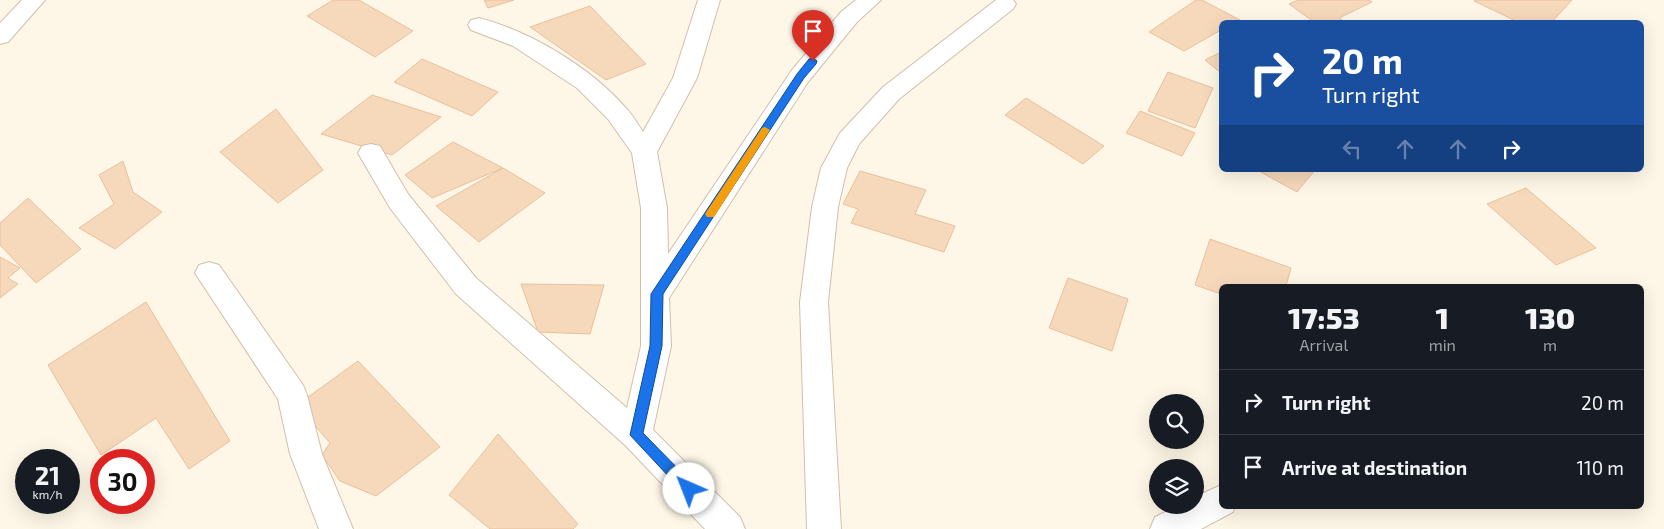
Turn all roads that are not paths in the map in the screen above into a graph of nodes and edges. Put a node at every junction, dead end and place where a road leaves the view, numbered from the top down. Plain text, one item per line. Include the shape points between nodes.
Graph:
1 (24, 0) edge
2 (34, 0) edge
3 (709, 0) edge
4 (870, 0) edge
5 (1005, 4) dead end
6 (0, 6) edge
7 (479, 26) dead end
8 (0, 37) edge
9 (644, 152) junction
10 (371, 154) dead end
11 (209, 273) dead end
12 (657, 294) junction
13 (636, 435) junction
14 (1219, 502) edge
15 (336, 529) edge
16 (728, 529) edge
17 (824, 529) edge
18 (1167, 529) edge

1 - 6 street
2 - 8 street
3 - 9 street via 685,78
4 - 12 street via 850,18 800,76
5 - 17 street via 891,93 849,139 834,168 825,207 814,302
7 - 9 street via 521,41 585,82 617,113
9 - 12 street via 654,208
10 - 13 street via 399,201 466,286
11 - 15 street via 292,395 306,454
12 - 13 street via 656,346
13 - 16 street
14 - 18 street

